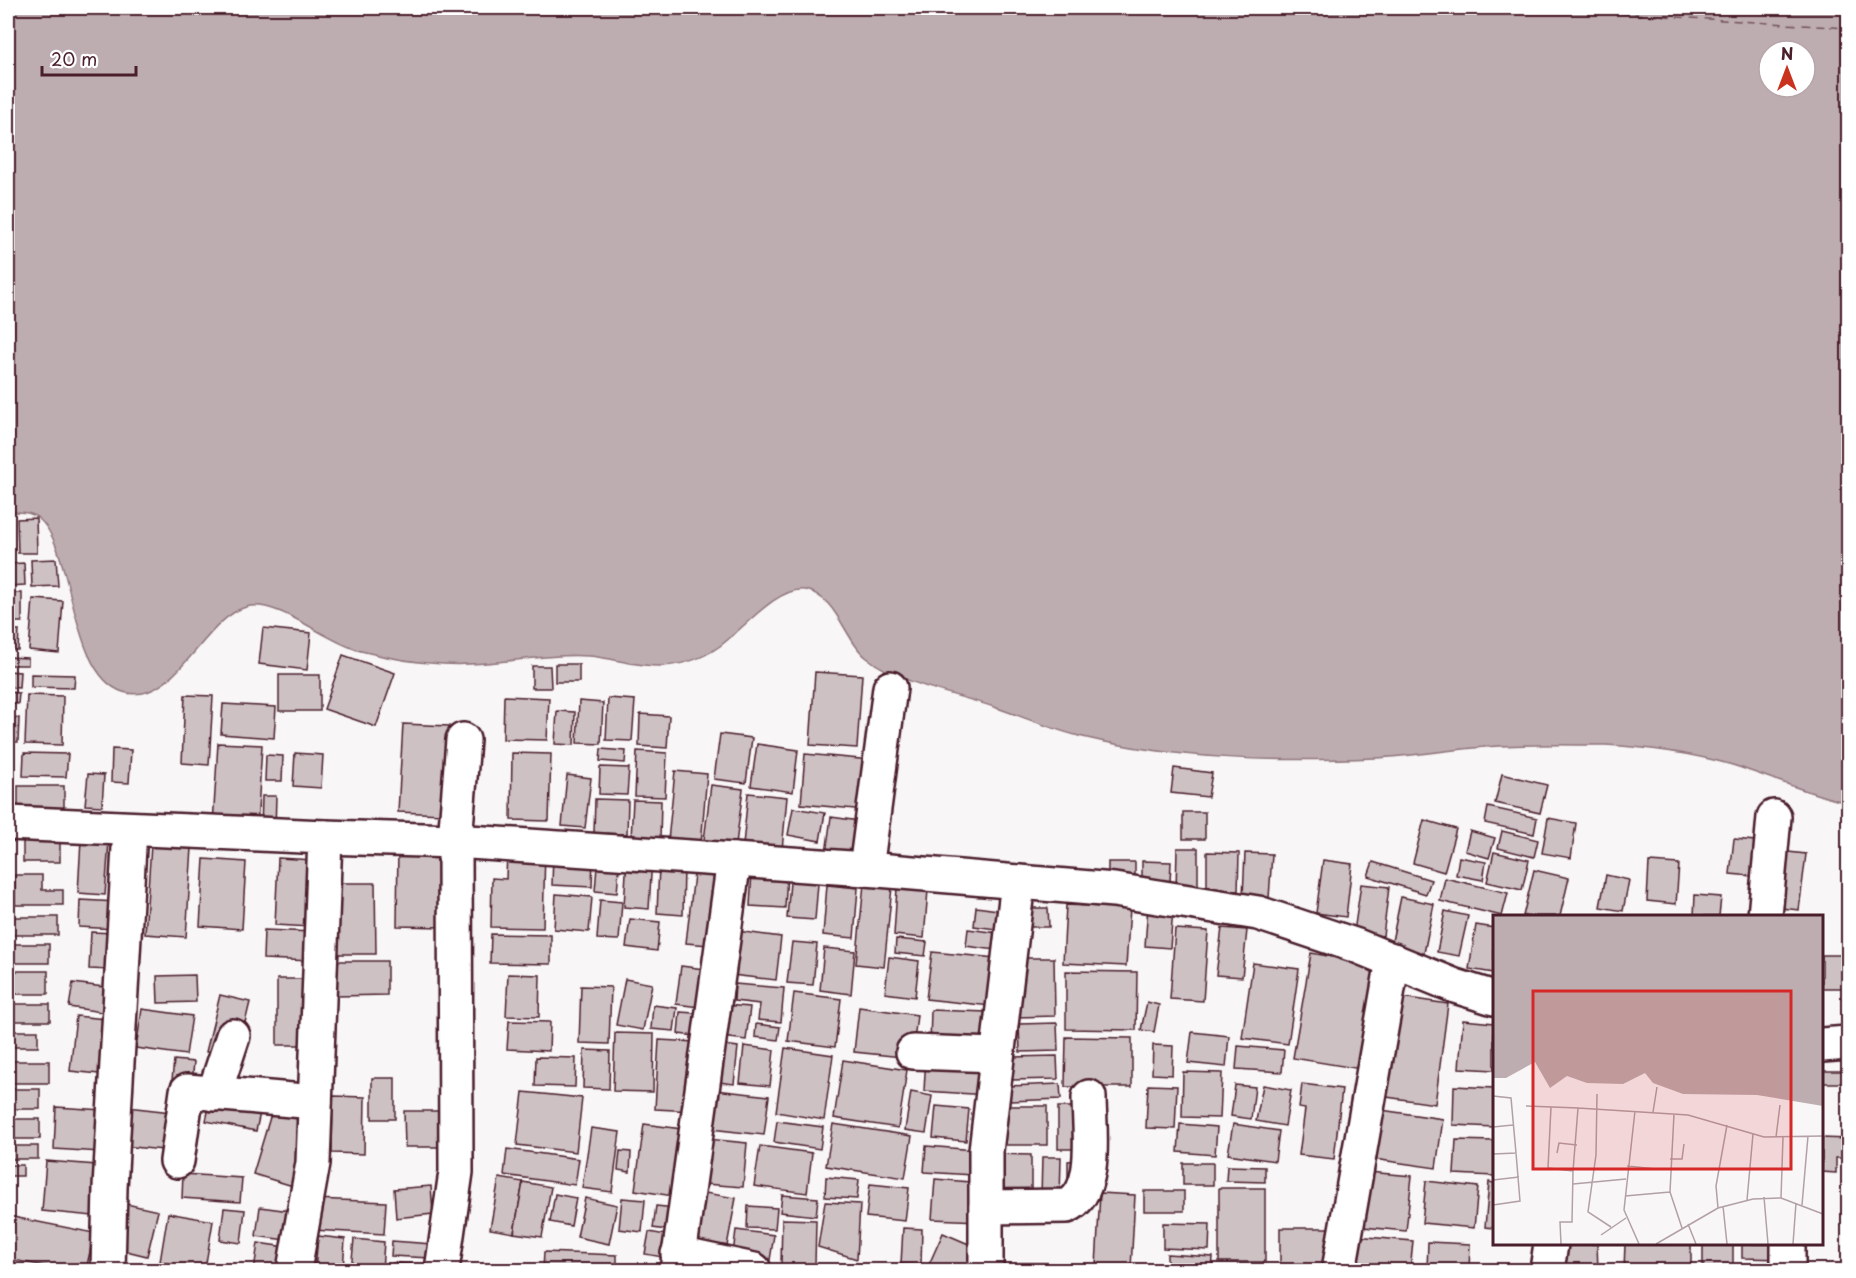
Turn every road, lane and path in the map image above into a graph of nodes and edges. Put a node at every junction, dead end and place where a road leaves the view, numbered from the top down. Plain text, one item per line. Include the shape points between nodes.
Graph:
1 (890, 688) dead end
2 (463, 740) dead end
3 (1774, 817) dead end
4 (8, 823) edge
5 (130, 829) junction
6 (325, 837) junction
7 (455, 841) junction
8 (734, 860) junction
9 (866, 869) junction
10 (1018, 882) junction
11 (1765, 915) edge
12 (1393, 960) junction
13 (1493, 998) edge
14 (233, 1036) dead end
15 (1848, 1043) edge
16 (1823, 1045) edge
17 (913, 1052) dead end
18 (996, 1055) junction
19 (214, 1094) junction
20 (1089, 1097) dead end
21 (315, 1102) junction
22 (177, 1161) dead end
23 (986, 1207) junction
24 (1551, 1245) edge
25 (1788, 1245) edge
26 (678, 1262) edge
27 (108, 1270) edge
28 (294, 1270) edge
29 (442, 1270) edge
30 (754, 1270) edge
31 (986, 1270) edge
32 (1339, 1270) edge
33 (1547, 1270) edge
34 (1788, 1270) edge

1 - 9 street
2 - 7 street
3 - 11 street
4 - 5 street
5 - 6 street
5 - 27 street
6 - 7 street
6 - 21 street
7 - 8 street
7 - 29 street via 456,1172
8 - 9 street
8 - 26 street
9 - 10 street
10 - 12 street via 1114,890 1258,913
10 - 18 street
12 - 13 street
12 - 32 street
14 - 19 street
15 - 16 street
17 - 18 street
18 - 23 street via 986,1151
19 - 21 street
19 - 22 street via 188,1091
20 - 23 street via 1086,1186 1075,1202 1067,1206
21 - 28 street via 313,1163
23 - 31 street
24 - 33 street
25 - 34 street
26 - 30 street

